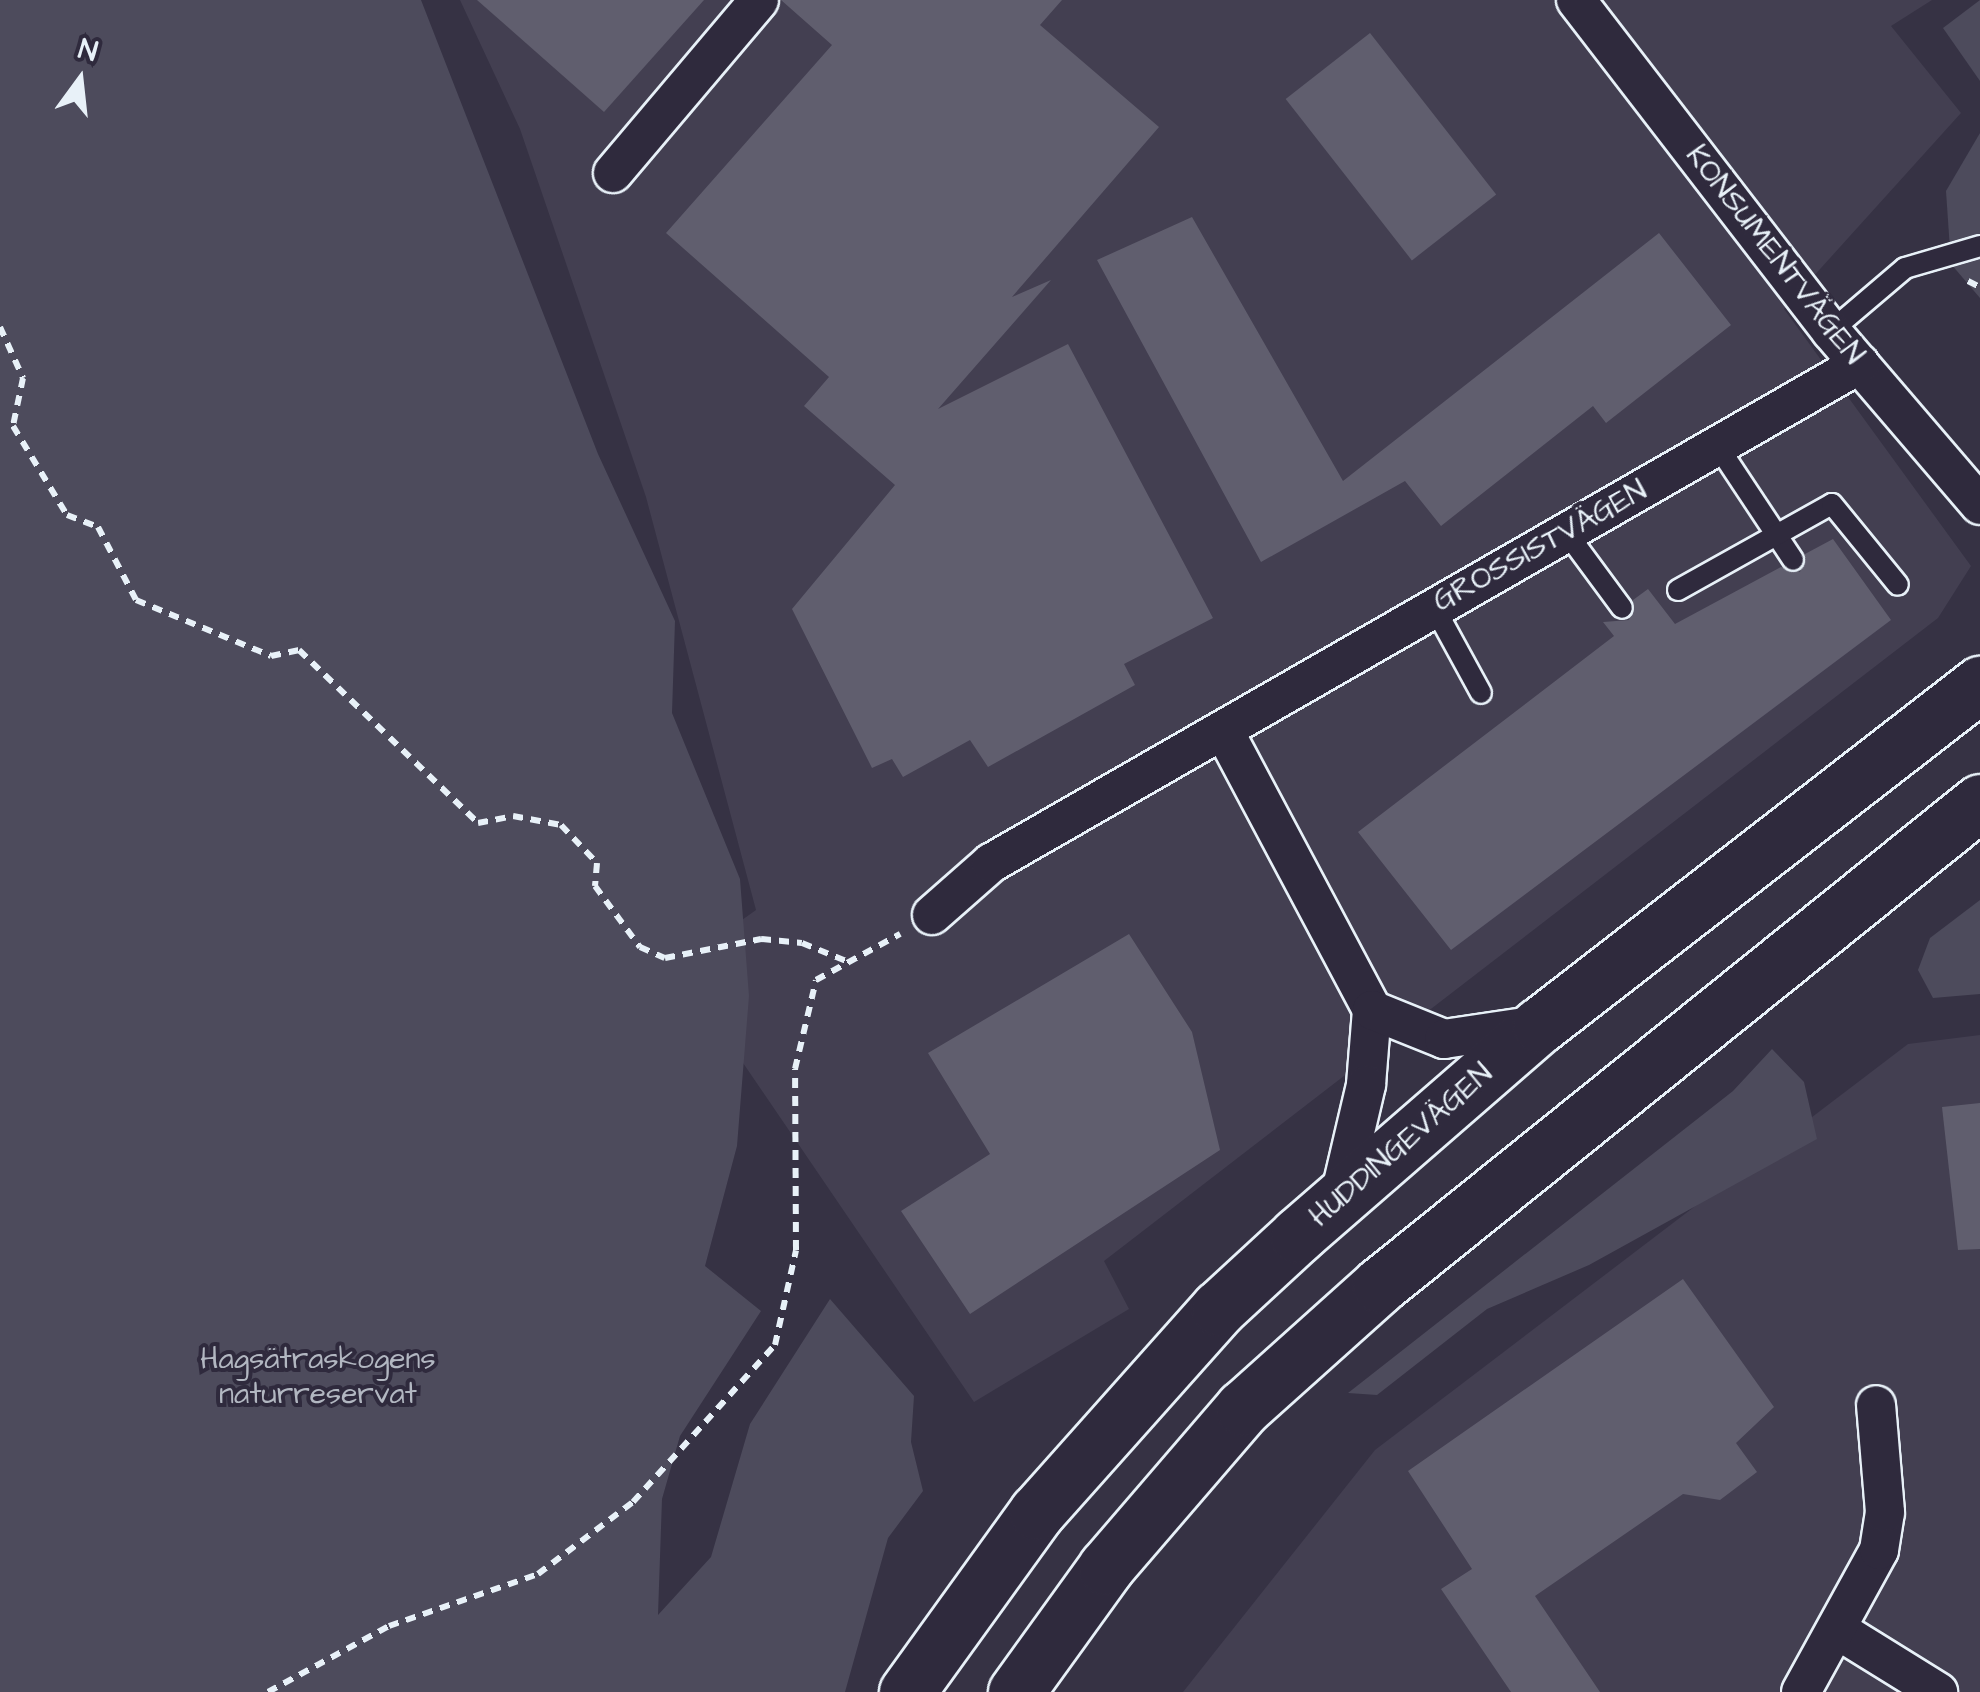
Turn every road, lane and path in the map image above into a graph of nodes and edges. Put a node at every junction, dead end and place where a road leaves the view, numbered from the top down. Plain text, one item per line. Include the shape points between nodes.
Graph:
1 (759, 0) edge
2 (1576, 0) edge
3 (613, 173) dead end
4 (1980, 246) edge
5 (0, 328) edge
6 (1831, 331) junction
7 (1860, 364) junction
8 (1718, 448) junction
9 (1980, 504) edge
10 (1566, 532) junction
11 (1776, 534) junction
12 (1793, 560) dead end
13 (1898, 585) dead end
14 (1678, 590) dead end
15 (1433, 605) junction
16 (1622, 608) dead end
17 (1980, 684) edge
18 (1481, 693) dead end
19 (1225, 733) junction
20 (1980, 802) edge
21 (932, 915) joint
22 (851, 963) junction
23 (1372, 1010) junction
24 (1540, 1025) junction
25 (1340, 1196) junction
26 (1876, 1405) dead end
27 (1838, 1630) junction
28 (268, 1692) edge
29 (907, 1692) edge
30 (1016, 1692) edge
31 (1801, 1692) edge
32 (1938, 1692) edge

1 - 3 street
2 - 6 street, KONSUMENTVÄGEN
4 - 6 lane via 1905,268
5 - 22 path via 23,378 13,426 68,515 98,527 136,600 270,656 299,650 478,823 513,816 561,825 597,863 594,886 640,947 665,958 761,939 802,943
6 - 7 street, KONSUMENTVÄGEN
7 - 8 street, GROSSISTVÄGEN
7 - 9 street, KONSUMENTVÄGEN
8 - 10 street, GROSSISTVÄGEN
8 - 11 lane
10 - 15 street, GROSSISTVÄGEN
10 - 16 lane
11 - 12 lane
11 - 13 lane via 1832,504
11 - 14 lane
15 - 18 lane
15 - 19 street, GROSSISTVÄGEN
17 - 24 main road, HUDDINGEVÄGEN
19 - 21 street, GROSSISTVÄGEN via 991,863
19 - 23 street
20 - 30 main road via 1380,1285 1244,1408 1106,1566
21 - 22 path
22 - 28 path via 816,980 794,1069 796,1250 775,1345 633,1502 538,1574 390,1626
23 - 24 street via 1444,1039
23 - 25 street via 1366,1084
24 - 25 main road, HUDDINGEVÄGEN
25 - 29 main road, HUDDINGEVÄGEN via 1220,1308 1085,1456
26 - 27 street via 1885,1512 1879,1550
27 - 31 street
27 - 32 street

